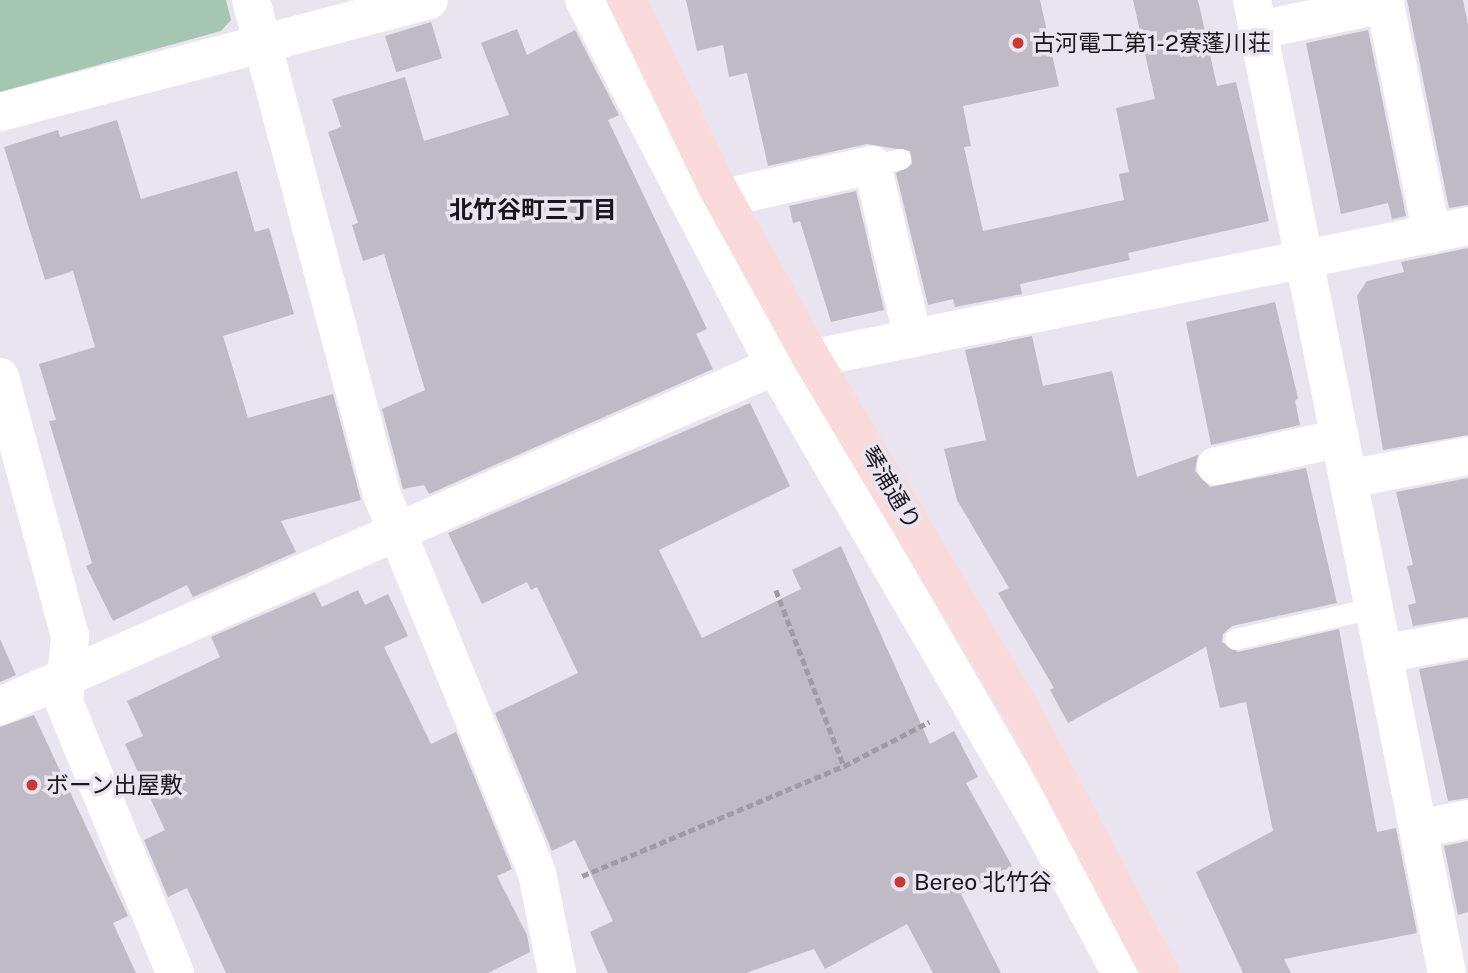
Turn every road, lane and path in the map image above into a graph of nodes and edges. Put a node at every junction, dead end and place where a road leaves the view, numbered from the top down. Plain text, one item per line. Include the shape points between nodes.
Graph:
1 (251, 0) edge
2 (429, 0) edge
3 (584, 0) edge
4 (627, 0) edge
5 (1255, 15) edge
6 (262, 40) junction
7 (0, 112) edge
8 (724, 198) junction
9 (1450, 230) edge
10 (1305, 260) junction
11 (914, 338) junction
12 (812, 359) junction
13 (775, 366) junction
14 (0, 377) edge
15 (1340, 438) junction
16 (1468, 456) edge
17 (1216, 466) dead end
18 (1348, 479) junction
19 (394, 531) junction
20 (776, 590) dead end
21 (1374, 608) junction
22 (1468, 638) edge
23 (1235, 639) dead end
24 (1383, 654) junction
25 (66, 678) junction
26 (970, 700) junction
27 (0, 706) edge
28 (844, 766) junction
29 (1468, 819) edge
30 (1418, 829) junction
31 (544, 895) junction
32 (175, 973) edge
33 (557, 973) edge
34 (1121, 973) edge
35 (1160, 973) edge
36 (1447, 973) edge

1 - 6 street
2 - 6 street
3 - 13 street
4 - 8 street, 琴浦通り
5 - 9 street via 1385,4
5 - 10 street
6 - 7 street
6 - 19 street
8 - 11 street via 886,162
8 - 12 street, 琴浦通り
9 - 10 street
10 - 11 street
10 - 15 street
11 - 12 street
12 - 13 street
12 - 35 street, 琴浦通り via 1024,715
13 - 19 street
13 - 26 street
14 - 25 street via 70,636
15 - 17 street
15 - 18 street
16 - 18 street
18 - 21 street
19 - 25 street
19 - 31 street
20 - 28 path
21 - 23 lane
21 - 24 street
22 - 24 street
24 - 30 street
25 - 27 street
25 - 32 street via 64,702
26 - 28 path
26 - 34 street
28 - 31 path via 616,859
29 - 30 street
30 - 36 street
31 - 33 street

